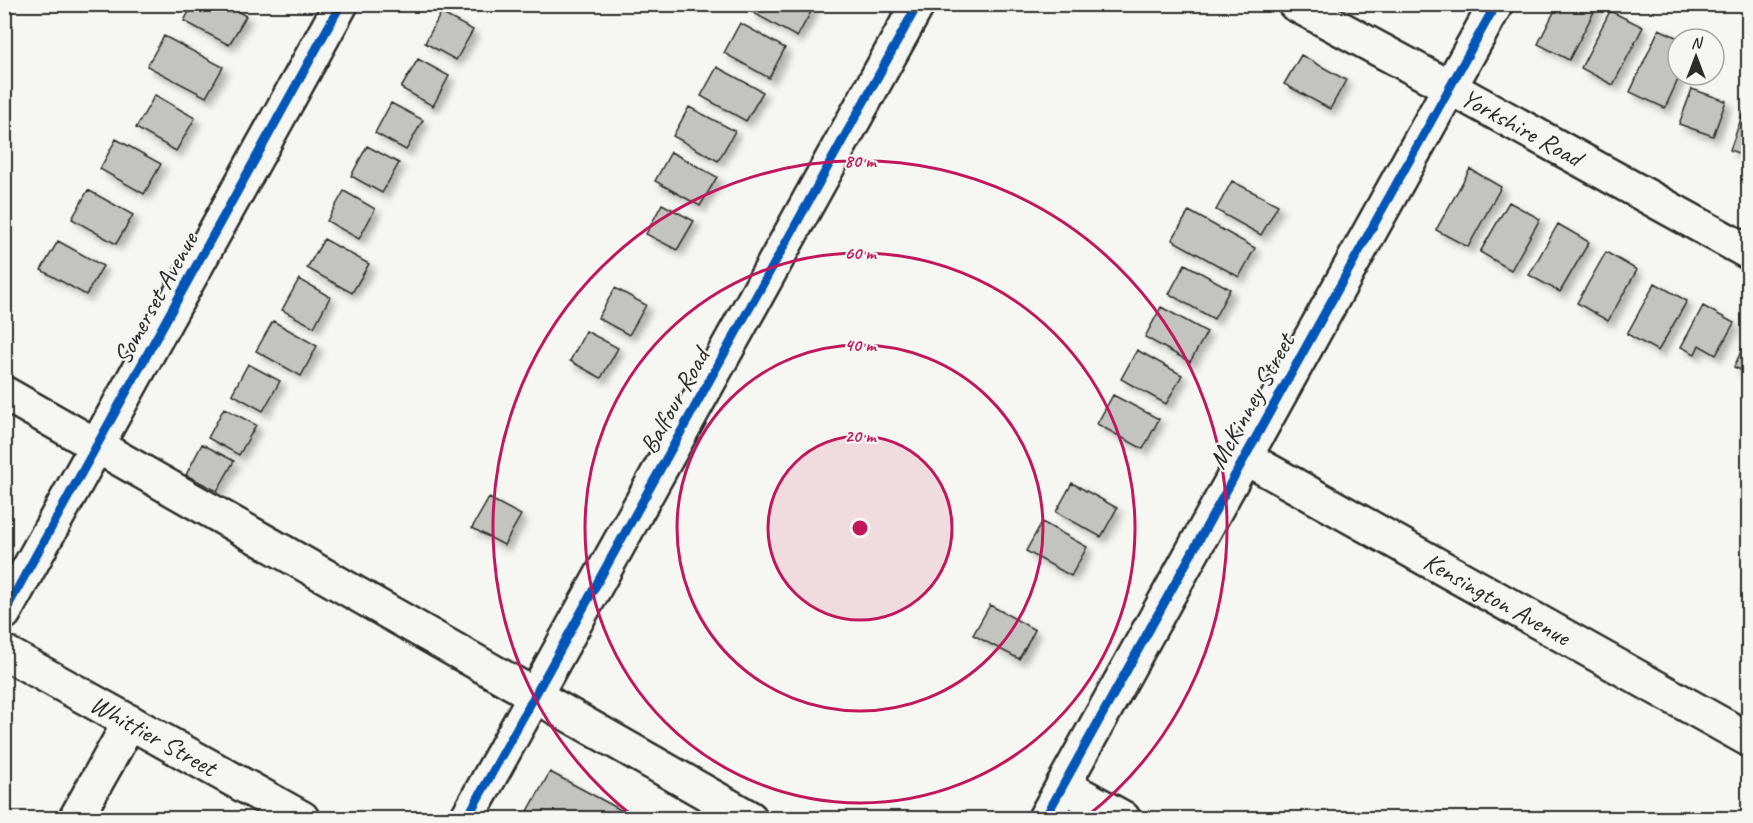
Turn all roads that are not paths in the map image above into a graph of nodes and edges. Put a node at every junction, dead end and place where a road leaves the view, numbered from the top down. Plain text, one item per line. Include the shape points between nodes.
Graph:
1 (341, 4) edge
2 (918, 4) edge
3 (1295, 4) edge
4 (1497, 4) edge
5 (1449, 87) junction
6 (1749, 252) edge
7 (4, 393) edge
8 (98, 444) junction
9 (1244, 457) junction
10 (4, 612) edge
11 (4, 652) edge
12 (535, 697) junction
13 (130, 722) junction
14 (1749, 739) edge
15 (1063, 785) junction
16 (76, 819) edge
17 (302, 819) edge
18 (467, 819) edge
19 (750, 819) edge
20 (1044, 819) edge
21 (1123, 819) edge

1 - 8 street, Somerset Avenue
2 - 12 street, Balfour Road
3 - 5 street, Yorkshire Road
4 - 5 street, McKinney Street
5 - 6 street, Yorkshire Road
5 - 9 street, McKinney Street
7 - 8 street
8 - 10 street, Somerset Avenue
8 - 12 street
9 - 14 street, Kensington Avenue
9 - 15 street, McKinney Street
11 - 13 street, Whittier Street
12 - 18 street, Balfour Road
12 - 19 street
13 - 16 street
13 - 17 street, Whittier Street
15 - 20 street, McKinney Street
15 - 21 street

